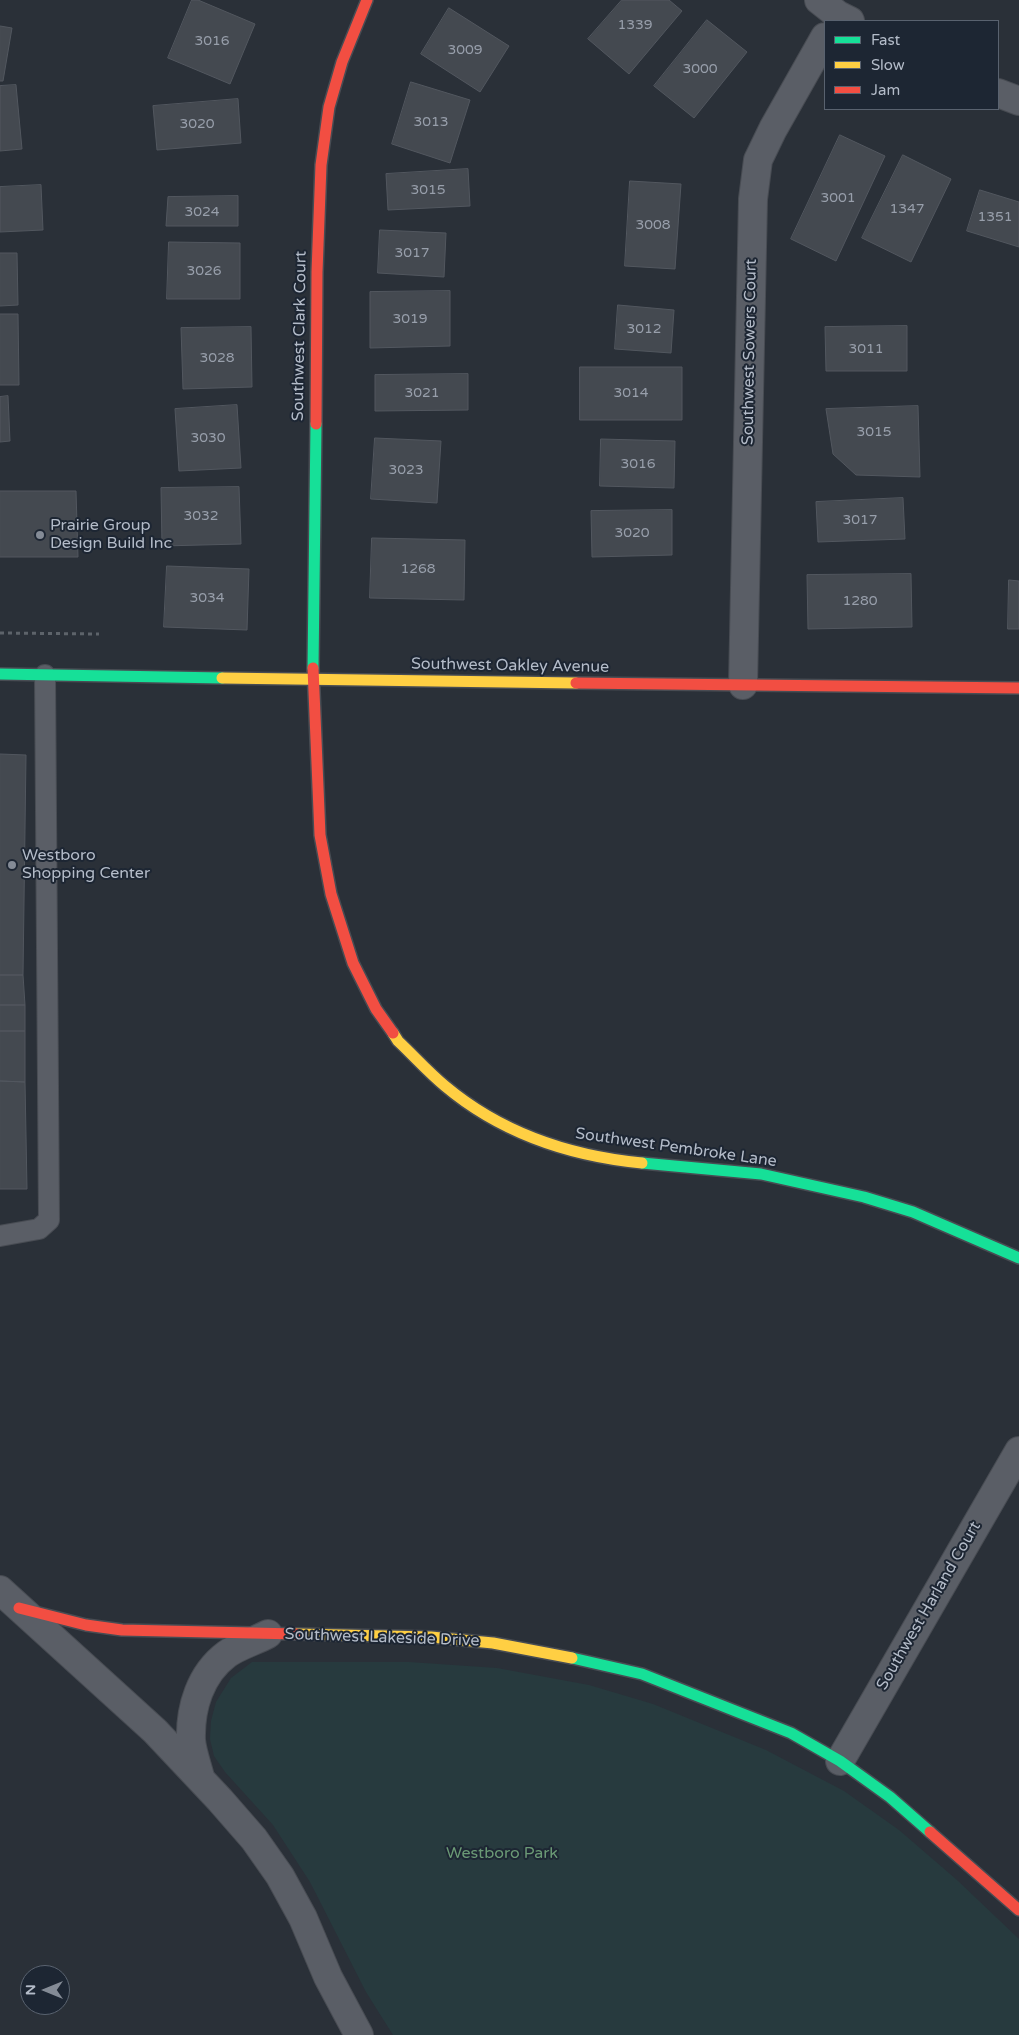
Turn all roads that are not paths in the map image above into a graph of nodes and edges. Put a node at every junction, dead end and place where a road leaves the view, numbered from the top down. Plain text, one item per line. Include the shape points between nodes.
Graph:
1 (367, 0) edge
2 (824, 36) edge
3 (999, 93) edge
4 (1019, 102) edge
5 (0, 674) edge
6 (46, 675) junction
7 (313, 680) junction
8 (743, 685) junction
9 (1019, 688) edge
10 (0, 1236) edge
11 (1019, 1258) edge
12 (1019, 1451) edge
13 (0, 1590) edge
14 (19, 1608) junction
15 (268, 1634) junction
16 (840, 1761) junction
17 (201, 1780) junction
18 (1019, 1910) edge
19 (328, 1976) junction
20 (338, 2035) edge
21 (359, 2035) edge

1 - 7 street, Southwest Clark Court via 342,62 329,107 321,165
2 - 8 street, Southwest Sowers Court via 758,160 753,199
3 - 4 street
5 - 6 street, Southwest Oakley Avenue
6 - 7 street, Southwest Oakley Avenue
6 - 10 lane via 49,1220 39,1229
7 - 8 street, Southwest Oakley Avenue
7 - 11 street, Southwest Pembroke Lane via 320,835 331,894 353,963 376,1009 398,1041 445,1086 483,1114 528,1137 574,1152 761,1174 864,1197 913,1212
8 - 9 street, Southwest Oakley Avenue
12 - 16 street, Southwest Harland Court
13 - 14 street, Southwest Lakeside Drive
14 - 15 street, Southwest Lakeside Drive via 86,1626 122,1630
14 - 17 street, Southwest Lakeside Drive via 142,1718
15 - 16 street, Southwest Lakeside Drive via 431,1637 493,1643 642,1674 790,1733
15 - 17 street, Southwest Lakeside Drive via 227,1654 204,1679 195,1702 191,1735
16 - 18 street, Southwest Lakeside Drive via 890,1798
17 - 19 street, Southwest Lakeside Drive via 254,1839 280,1876 303,1918
19 - 20 street
19 - 21 street, Southwest Lakeside Drive

